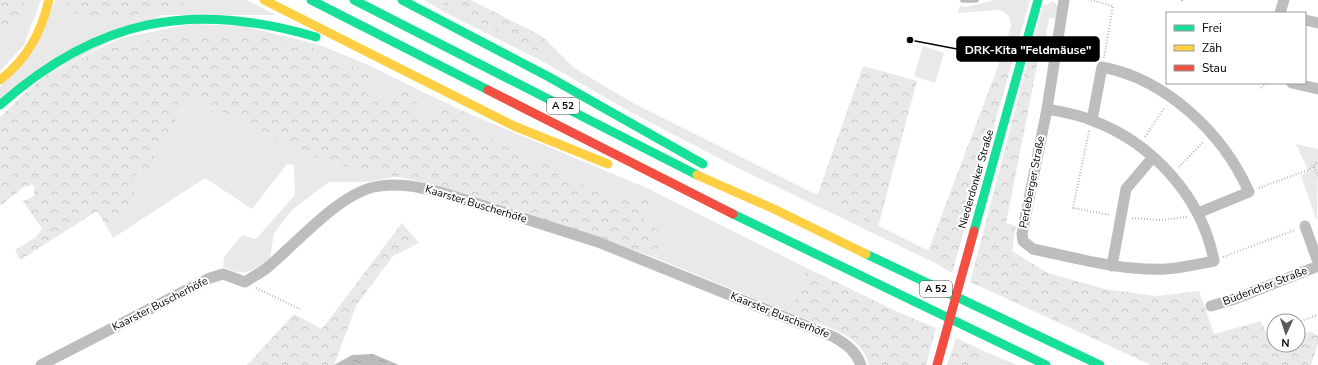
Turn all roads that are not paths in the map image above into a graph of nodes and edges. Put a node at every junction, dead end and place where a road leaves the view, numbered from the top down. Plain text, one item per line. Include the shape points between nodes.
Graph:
1 (50, 0) edge
2 (264, 0) edge
3 (311, 0) edge
4 (354, 0) edge
5 (402, 0) edge
6 (408, 0) edge
7 (963, 0) edge
8 (976, 0) edge
9 (1038, 0) edge
10 (1064, 0) edge
11 (1284, 0) edge
12 (1280, 12) edge
13 (432, 14) junction
14 (1306, 20) edge
15 (1318, 23) edge
16 (390, 64) junction
17 (0, 80) edge
18 (1296, 84) edge
19 (1318, 89) edge
20 (0, 105) edge
21 (1047, 109) junction
22 (1092, 120) junction
23 (1153, 157) junction
24 (617, 168) dead end
25 (631, 173) dead end
26 (693, 194) junction
27 (774, 209) junction
28 (1198, 213) junction
29 (1305, 226) road end
30 (1318, 262) edge
31 (1112, 266) junction
32 (1318, 266) edge
33 (1211, 306) dead end
34 (41, 365) edge
35 (861, 365) edge
36 (937, 365) edge
37 (1046, 365) edge
38 (1100, 365) edge

1 - 17 main road via 29,51 19,64
2 - 16 main road
3 - 26 main road, A 52
4 - 27 main road, A 52 via 693,173
5 - 13 main road
6 - 13 main road
7 - 8 lane
9 - 36 main road, Niederdonker Straße
10 - 21 street, Perleberger Straße
11 - 12 street
13 - 27 main road via 713,170
14 - 15 street
16 - 20 main road via 270,24 244,18 190,16 162,19 98,38 41,69
16 - 24 main road via 514,126
18 - 19 street
21 - 22 street
21 - 31 street, Perleberger Straße via 1022,234 1023,241 1033,249
22 - 23 street via 1122,135
22 - 28 street via 1102,67 1131,75 1172,98 1211,134 1235,165 1249,192
23 - 28 street via 1171,175
23 - 31 street via 1126,189
25 - 26 main road
26 - 37 main road, A 52
27 - 38 main road, A 52
28 - 31 street, Perleberger Straße via 1214,260 1166,269
29 - 30 street, Büdericher Straße
32 - 33 street, Büdericher Straße
34 - 35 street, Kaarster Buscherhöfe via 210,278 223,274 245,282 266,269 340,204 355,194 374,187 394,184 440,192 598,242 655,264 834,336 847,344 858,356

